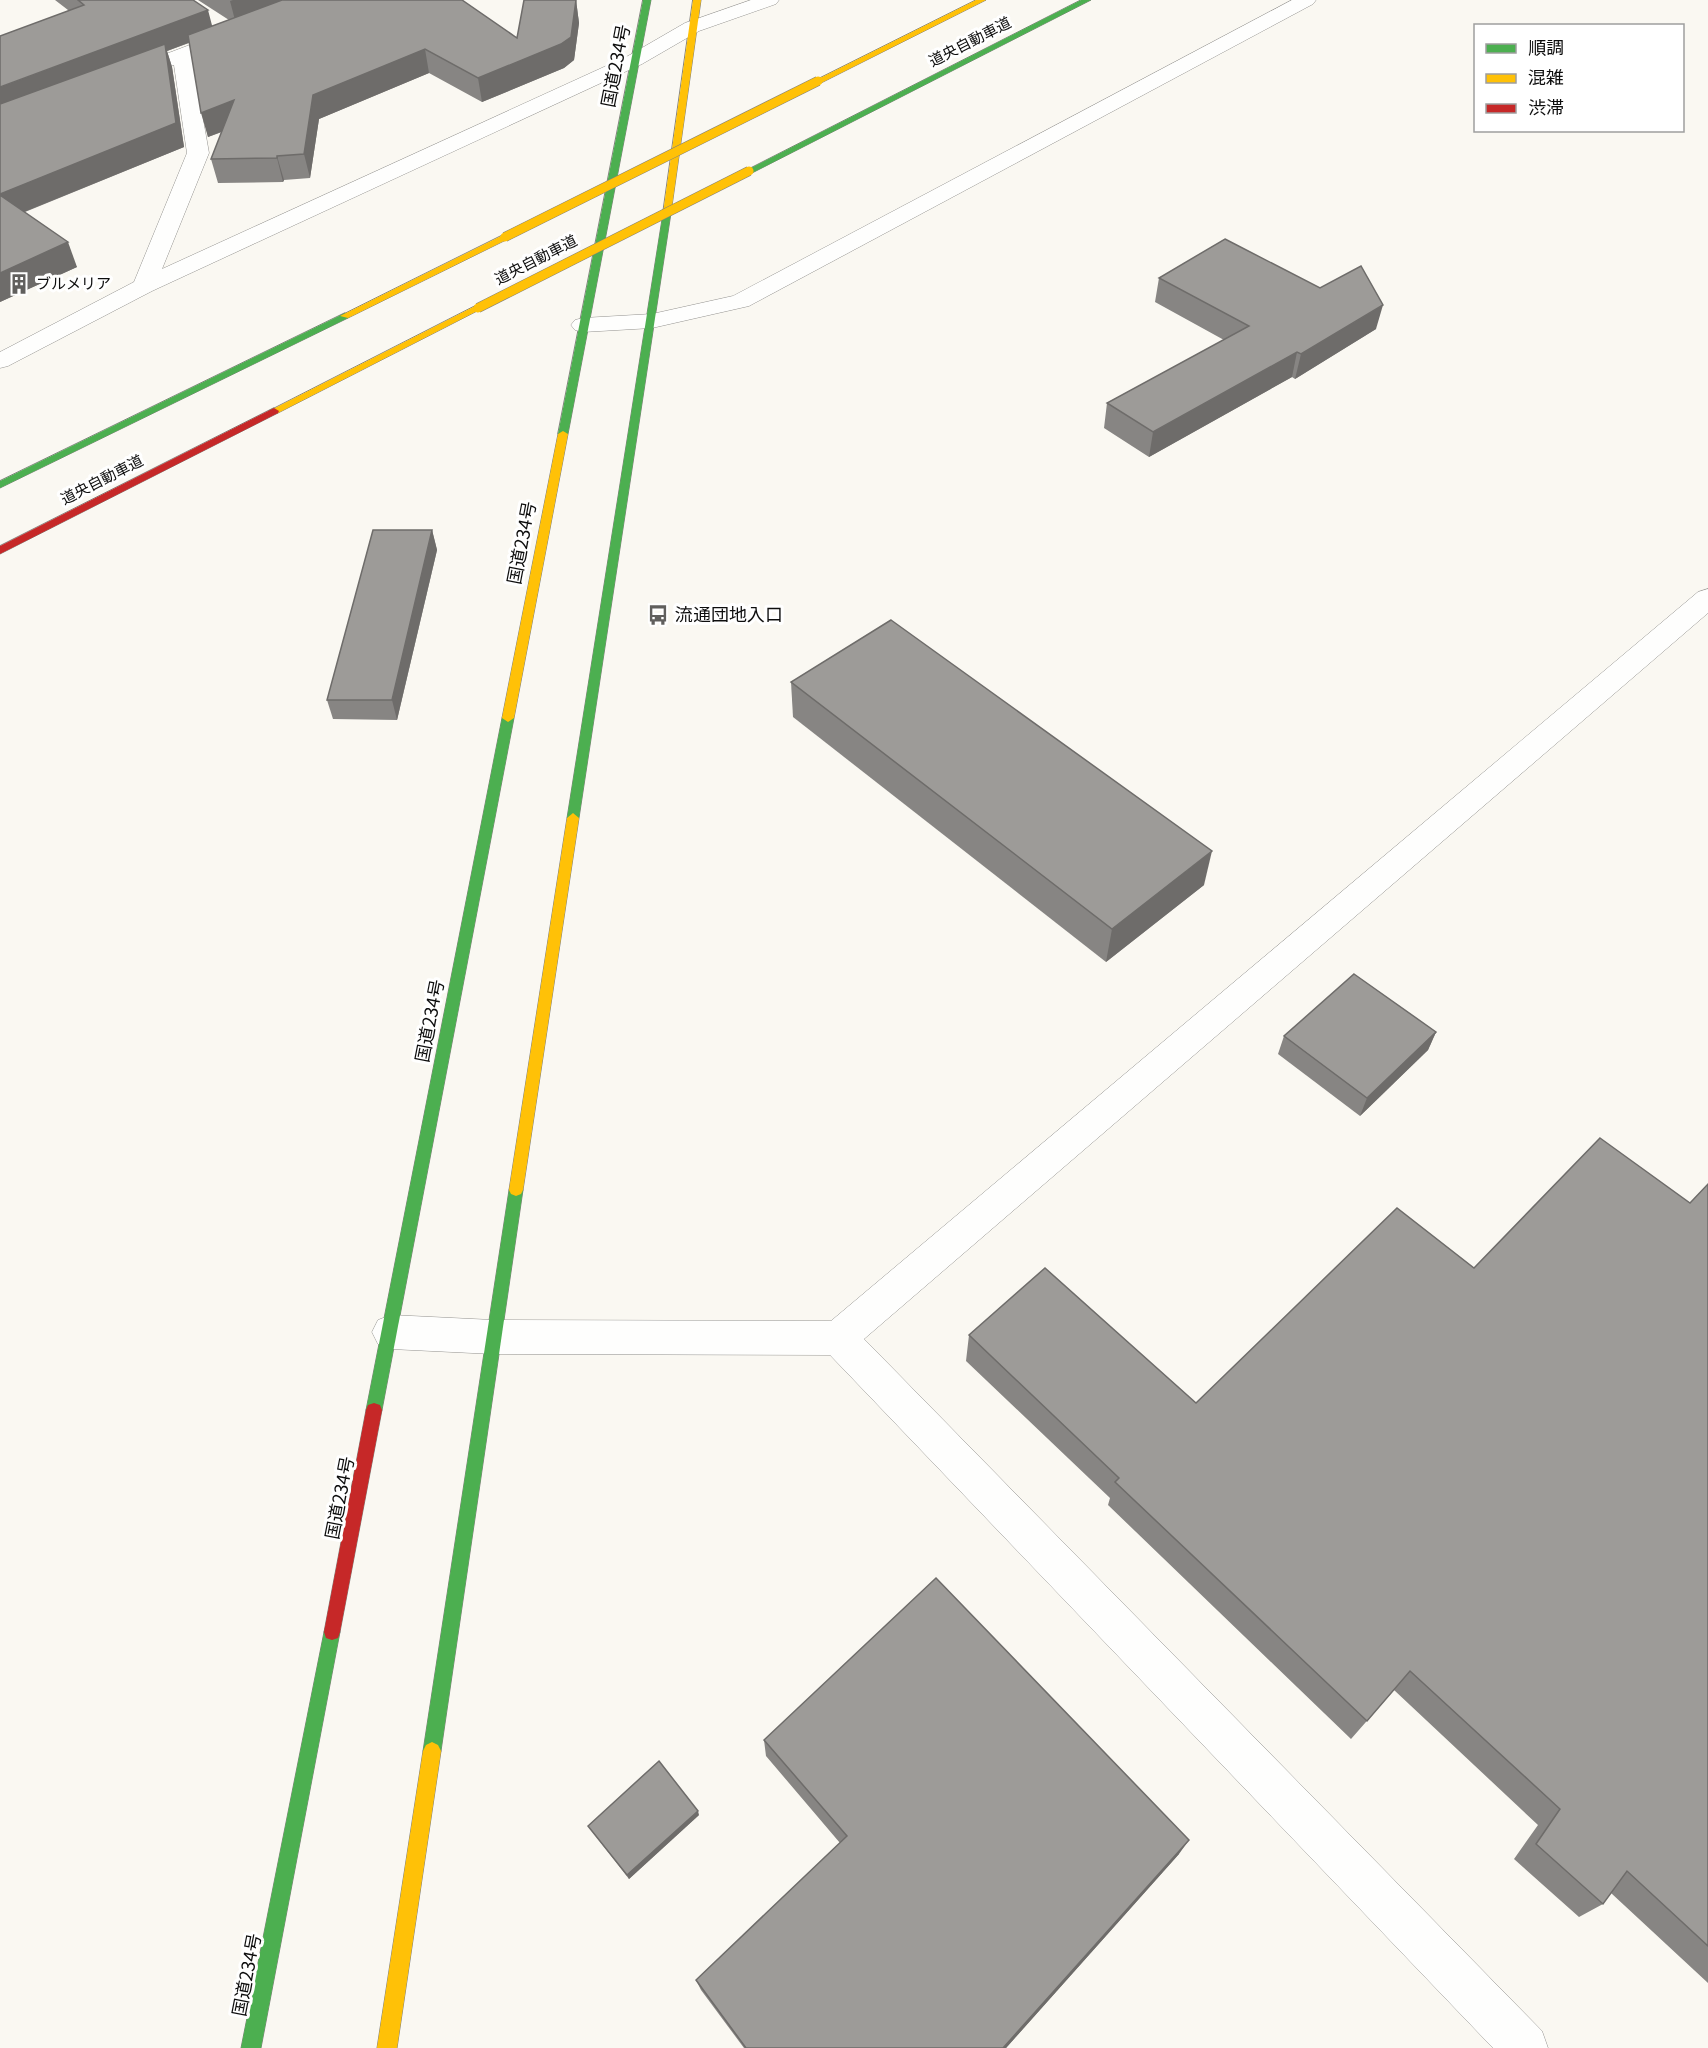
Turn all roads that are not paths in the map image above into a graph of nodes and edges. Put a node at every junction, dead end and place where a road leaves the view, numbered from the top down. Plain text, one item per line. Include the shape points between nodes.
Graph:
1 (647, 0) edge
2 (697, 0) edge
3 (769, 0) edge
4 (982, 0) edge
5 (1087, 0) edge
6 (1096, 0) edge
7 (1306, 0) edge
8 (217, 23) edge
9 (692, 27) junction
10 (988, 52) junction
11 (182, 54) junction
12 (635, 60) junction
13 (108, 82) edge
14 (144, 286) junction
15 (652, 321) junction
16 (583, 325) junction
17 (0, 361) edge
18 (0, 485) edge
19 (0, 550) edge
20 (1708, 598) edge
21 (391, 1332) junction
22 (493, 1337) junction
23 (838, 1338) junction
24 (251, 2048) edge
25 (387, 2048) edge
26 (1525, 2048) edge

1 - 12 highway, 国道234号
2 - 9 highway
3 - 9 street
4 - 18 highway, 道央自動車道, bridge
5 - 10 highway, 道央自動車道
6 - 10 highway
7 - 15 street via 741,301
8 - 11 street via 240,33
9 - 12 street
9 - 15 highway
10 - 19 highway, 道央自動車道, bridge
11 - 13 street
11 - 14 street via 198,153
12 - 14 street
12 - 16 highway, 国道234号
14 - 17 street
15 - 16 street
15 - 22 highway
16 - 21 highway, 国道234号
20 - 23 street
21 - 22 street
21 - 24 highway, 国道234号
22 - 23 street
22 - 25 highway
23 - 26 street

